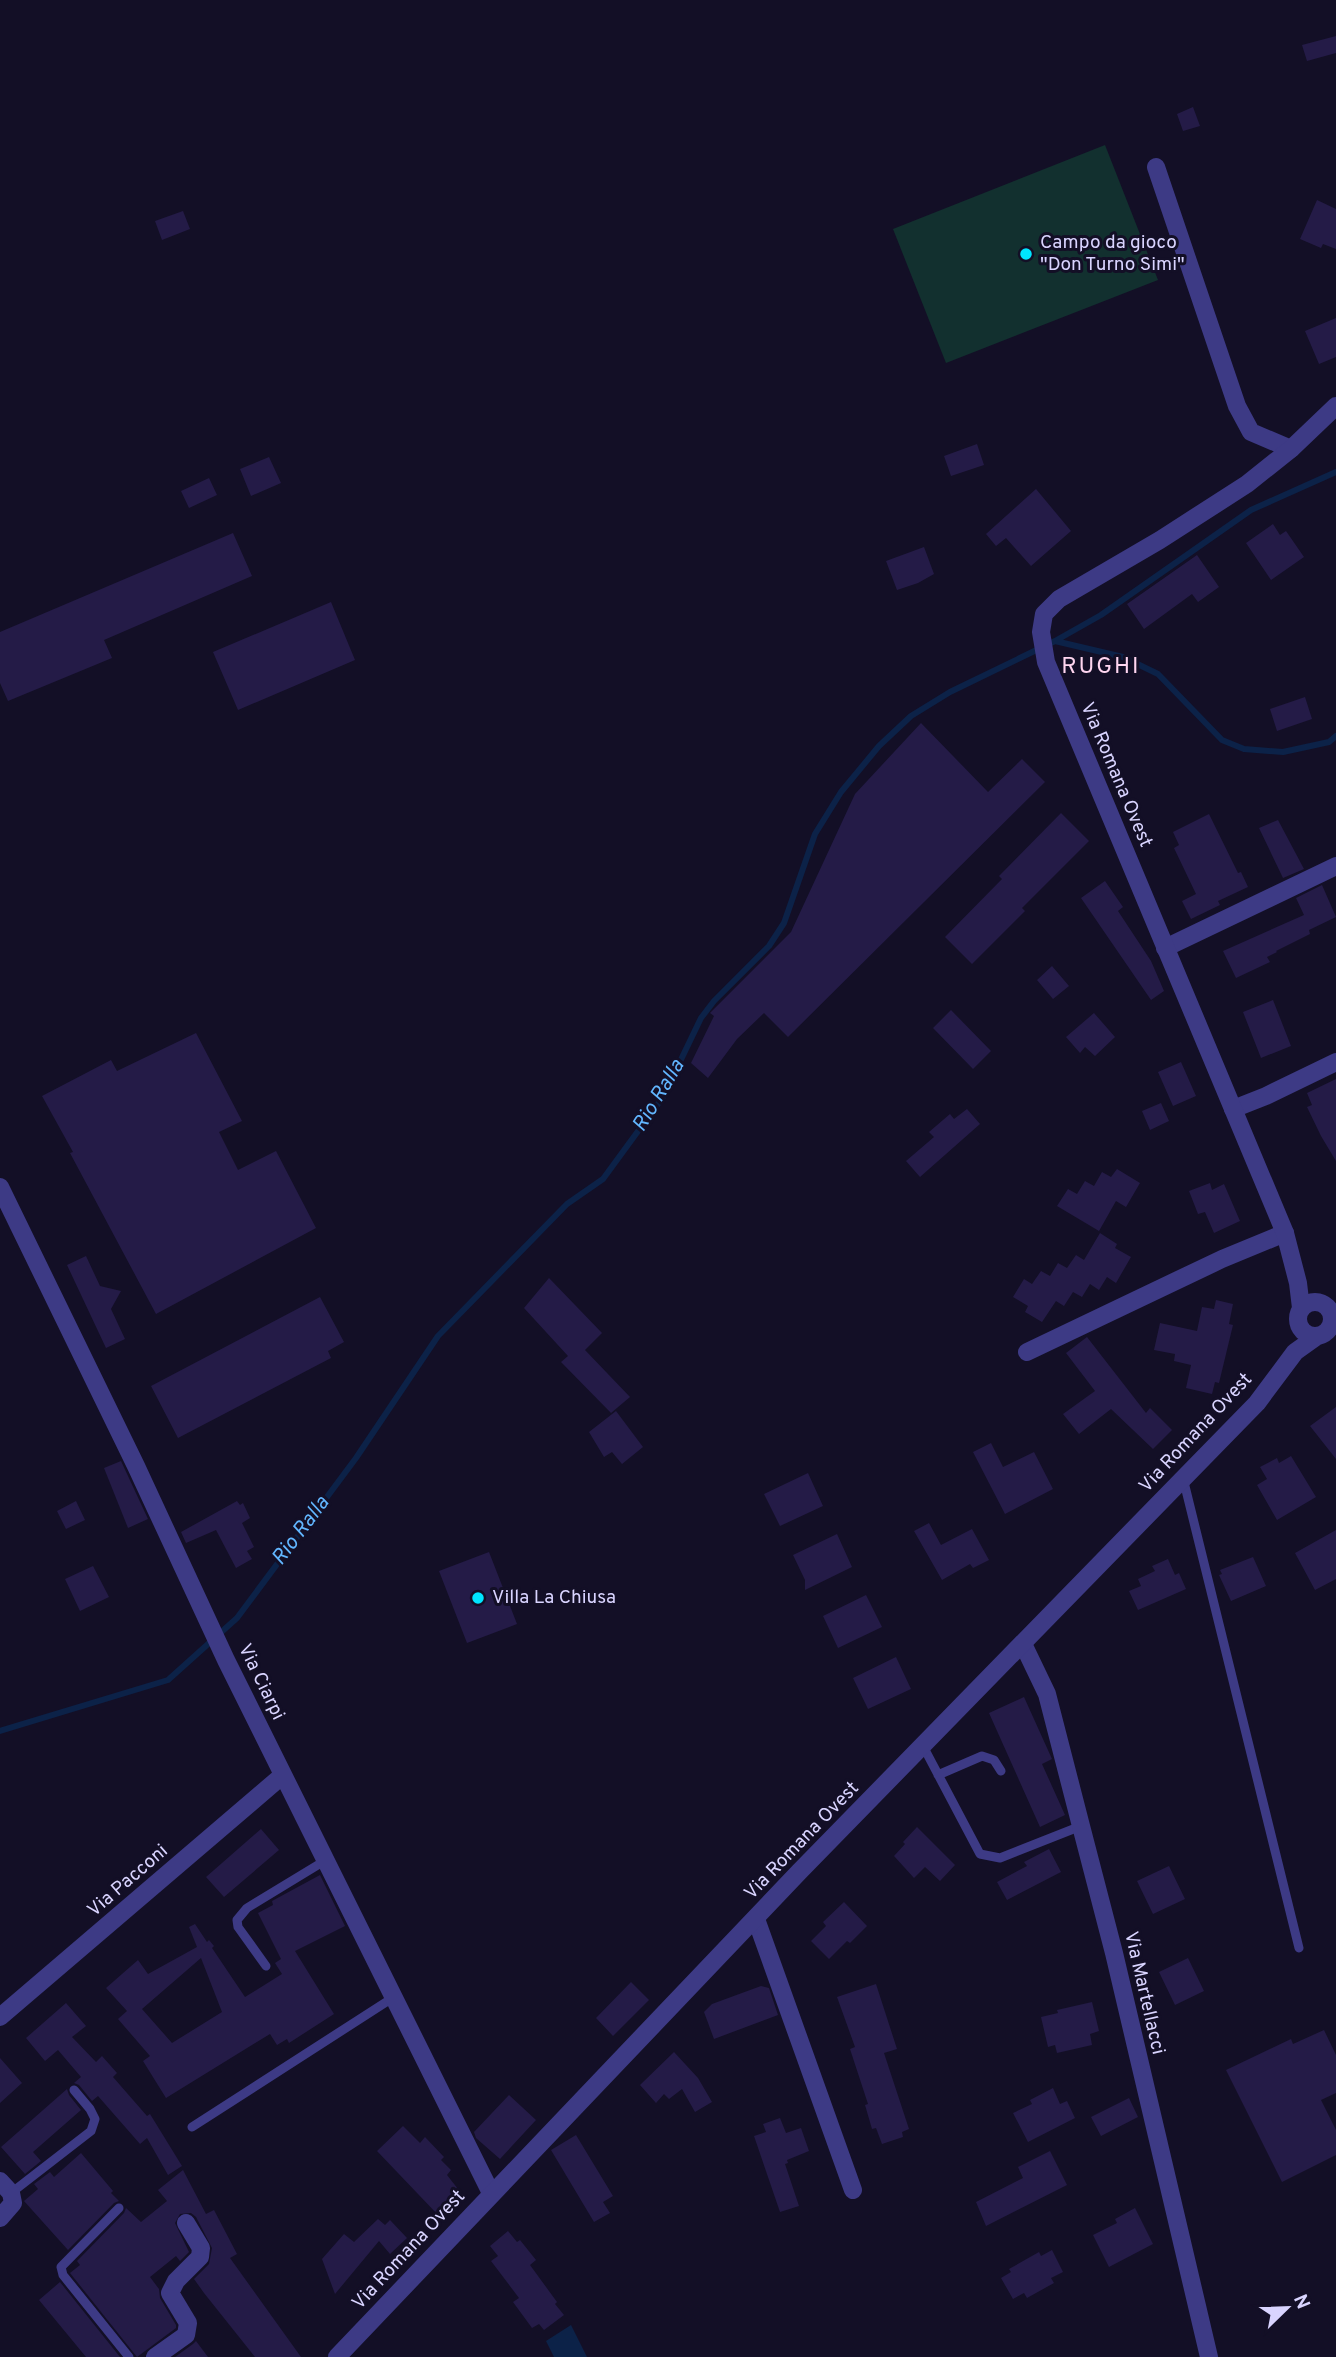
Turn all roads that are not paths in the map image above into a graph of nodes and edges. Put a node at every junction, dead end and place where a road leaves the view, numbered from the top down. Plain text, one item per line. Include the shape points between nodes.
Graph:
1 (1156, 167) dead end
2 (1336, 406) edge
3 (1291, 449) junction
4 (1336, 866) edge
5 (1165, 947) junction
6 (1336, 1062) edge
7 (1233, 1109) junction
8 (0, 1187) edge
9 (1285, 1233) junction
10 (1325, 1308) edge
11 (1309, 1333) junction
12 (1027, 1352) dead end
13 (1183, 1478) junction
14 (1023, 1644) junction
15 (923, 1746) junction
16 (1001, 1771) dead end
17 (283, 1775) junction
18 (938, 1775) junction
19 (1081, 1826) junction
20 (326, 1860) junction
21 (756, 1919) junction
22 (1299, 1948) dead end
23 (266, 1966) dead end
24 (394, 1997) junction
25 (0, 2017) edge
26 (74, 2090) dead end
27 (192, 2127) dead end
28 (5, 2187) edge
29 (853, 2190) dead end
30 (491, 2193) junction
31 (119, 2208) dead end
32 (0, 2218) edge
33 (186, 2223) dead end
34 (129, 2357) edge
35 (155, 2357) edge
36 (337, 2357) edge
37 (1209, 2357) edge

1 - 3 street via 1237,406 1251,432
2 - 3 street, Via Romana Ovest
3 - 5 street, Via Romana Ovest via 1247,484 1059,599 1044,614 1041,632 1046,662
4 - 5 street
5 - 7 street, Via Romana Ovest
6 - 7 street
7 - 9 street, Via Romana Ovest
8 - 17 street, Via Ciarpi
9 - 10 street, Via Romana Ovest via 1298,1283
9 - 12 street
10 - 11 street, Via Romana Ovest via 1332,1323 1326,1333
10 - 11 street, Via Romana Ovest via 1297,1319
11 - 13 street, Via Romana Ovest via 1257,1403
13 - 14 street, Via Romana Ovest
13 - 22 lane
14 - 15 street, Via Romana Ovest
14 - 19 street, Via Martellacci via 1046,1694
15 - 18 lane
15 - 21 street, Via Romana Ovest
16 - 18 lane via 994,1759 982,1756
17 - 20 street, Via Ciarpi
17 - 25 street, Via Pacconi
18 - 19 lane via 980,1854 1000,1858
19 - 37 street, Via Martellacci
20 - 23 lane via 247,1908 237,1920
20 - 24 street, Via Ciarpi
21 - 29 street
21 - 30 street, Via Romana Ovest
24 - 27 lane
24 - 30 street, Via Ciarpi
26 - 28 lane via 95,2119 91,2131
28 - 32 street via 13,2203
30 - 36 street, Via Romana Ovest
31 - 34 lane via 61,2267
33 - 35 street via 201,2248 200,2257 170,2293 188,2323 186,2335

